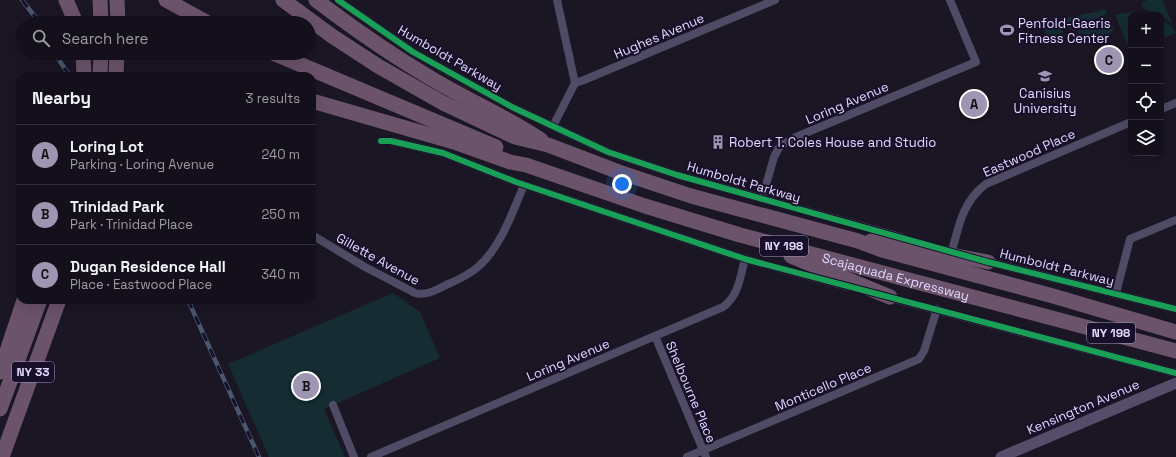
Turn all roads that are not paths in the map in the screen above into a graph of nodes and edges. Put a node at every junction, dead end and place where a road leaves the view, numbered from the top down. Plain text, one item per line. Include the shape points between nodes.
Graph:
1 (66, 0) edge
2 (100, 0) edge
3 (117, 0) edge
4 (166, 0) edge
5 (284, 0) edge
6 (316, 0) edge
7 (338, 0) edge
8 (557, 0) edge
9 (775, 0) edge
10 (950, 0) edge
11 (73, 16) edge
12 (101, 16) edge
13 (118, 16) edge
14 (195, 16) edge
15 (306, 16) edge
16 (316, 24) edge
17 (83, 60) edge
18 (101, 60) edge
19 (117, 60) edge
20 (290, 60) edge
21 (84, 72) edge
22 (100, 72) edge
23 (116, 72) edge
24 (575, 83) junction
25 (316, 102) edge
26 (1176, 103) edge
27 (1164, 108) edge
28 (1128, 123) edge
29 (553, 126) junction
30 (381, 141) dead end
31 (548, 145) junction
32 (526, 165) junction
33 (524, 185) junction
34 (762, 199) junction
35 (1176, 220) edge
36 (740, 235) junction
37 (316, 237) edge
38 (858, 241) junction
39 (952, 251) junction
40 (745, 259) junction
41 (988, 262) junction
42 (1116, 293) junction
43 (890, 298) junction
44 (16, 302) edge
45 (23, 304) edge
46 (39, 304) edge
47 (58, 304) edge
48 (937, 309) junction
49 (1176, 309) edge
50 (1176, 332) edge
51 (655, 336) junction
52 (0, 340) edge
53 (1176, 351) edge
54 (0, 372) edge
55 (1176, 373) edge
56 (1176, 383) edge
57 (332, 405) dead end
58 (0, 409) edge
59 (705, 454) edge
60 (2, 457) edge
61 (354, 457) edge
62 (371, 457) edge
63 (687, 457) edge
64 (1001, 457) edge

1 - 11 highway
2 - 12 highway
3 - 13 highway
4 - 14 highway
5 - 15 highway
6 - 31 highway via 356,30 434,80 522,127
7 - 29 street, Humboldt Parkway via 413,52 512,107
8 - 24 street
9 - 24 street, Hughes Avenue
10 - 34 street, Loring Avenue via 976,62 780,146 774,157
16 - 31 highway via 346,46 443,103 515,137
17 - 21 highway
18 - 22 highway
19 - 23 highway
20 - 32 highway via 513,154
24 - 29 street
25 - 32 highway
26 - 27 street
28 - 39 street, Eastwood Place via 986,184 971,198 965,208
29 - 34 street, Humboldt Parkway via 608,152
30 - 33 street via 392,141 443,153
31 - 38 highway, Scajaquada Expressway / NY 198 via 650,183
32 - 36 highway, Scajaquada Expressway / NY 198
33 - 37 street, Gillette Avenue via 499,240 481,265 454,282 422,295 365,267
33 - 40 street
34 - 39 street, Humboldt Parkway
35 - 42 street via 1130,239
36 - 43 highway
36 - 53 highway, Scajaquada Expressway / NY 198
38 - 41 highway via 886,241
38 - 50 highway, Scajaquada Expressway / NY 198 via 882,250
39 - 41 street, Humboldt Parkway
40 - 43 street
40 - 51 street, Loring Avenue via 737,292 728,303
41 - 42 street, Humboldt Parkway
42 - 49 street, Humboldt Parkway
43 - 48 street
44 - 52 highway
45 - 54 highway
46 - 58 highway, NY 33
47 - 60 highway, NY 33
48 - 55 street
48 - 59 street, Monticello Place via 919,359
51 - 59 street, Shelbourne Place
51 - 62 street, Loring Avenue
56 - 64 street, Kensington Avenue
57 - 61 street
59 - 63 street, Monticello Place

